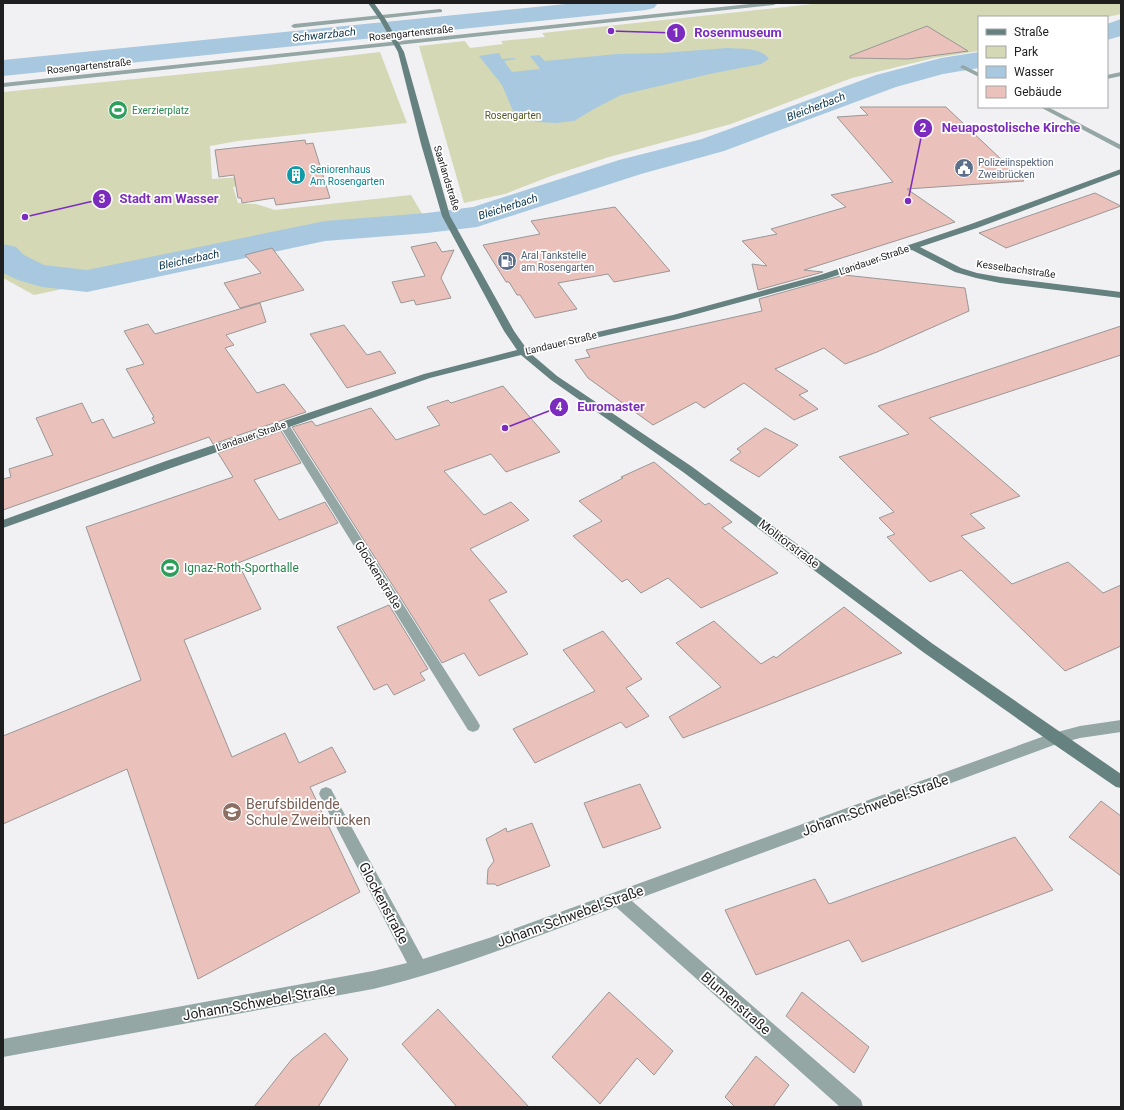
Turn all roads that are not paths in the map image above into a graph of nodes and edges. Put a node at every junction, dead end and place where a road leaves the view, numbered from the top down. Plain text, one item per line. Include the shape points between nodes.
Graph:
1 (371, 3) edge
2 (774, 3) edge
3 (440, 11) dead end
4 (382, 19) junction
5 (294, 26) dead end
6 (397, 44) junction
7 (963, 66) dead end
8 (978, 74) edge
9 (1121, 74) edge
10 (1108, 77) edge
11 (3, 84) edge
12 (1045, 108) edge
13 (1121, 148) edge
14 (1121, 172) edge
15 (913, 247) junction
16 (1121, 295) edge
17 (524, 351) junction
18 (284, 425) junction
19 (3, 524) edge
20 (473, 726) dead end
21 (1121, 726) edge
22 (1054, 738) junction
23 (1121, 782) edge
24 (326, 794) dead end
25 (618, 899) junction
26 (419, 969) junction
27 (3, 1048) edge
28 (854, 1107) edge

1 - 4 main road, Saarlandstraße
2 - 6 street, Rosengartenstraße
3 - 4 street
4 - 5 street
4 - 6 main road, Saarlandstraße
6 - 11 street, Rosengartenstraße
6 - 17 main road, Saarlandstraße via 405,64 446,216 509,331
7 - 8 street
9 - 10 street
12 - 13 street
14 - 15 main road, Landauer Straße
15 - 16 main road, Kesselbachstraße via 952,267 976,275
15 - 17 main road, Landauer Straße via 823,277 748,298
17 - 18 main road, Landauer Straße via 427,376
17 - 22 main road, Molitorstraße via 554,378 688,469 928,648
18 - 19 main road, Landauer Straße
18 - 20 street, Glockenstraße
21 - 22 street, Johann-Schwebel-Straße
22 - 23 main road, Molitorstraße
22 - 25 street, Johann-Schwebel-Straße
24 - 26 street, Glockenstraße
25 - 26 street, Johann-Schwebel-Straße
25 - 28 street, Blumenstraße
26 - 27 street, Johann-Schwebel-Straße via 320,991

